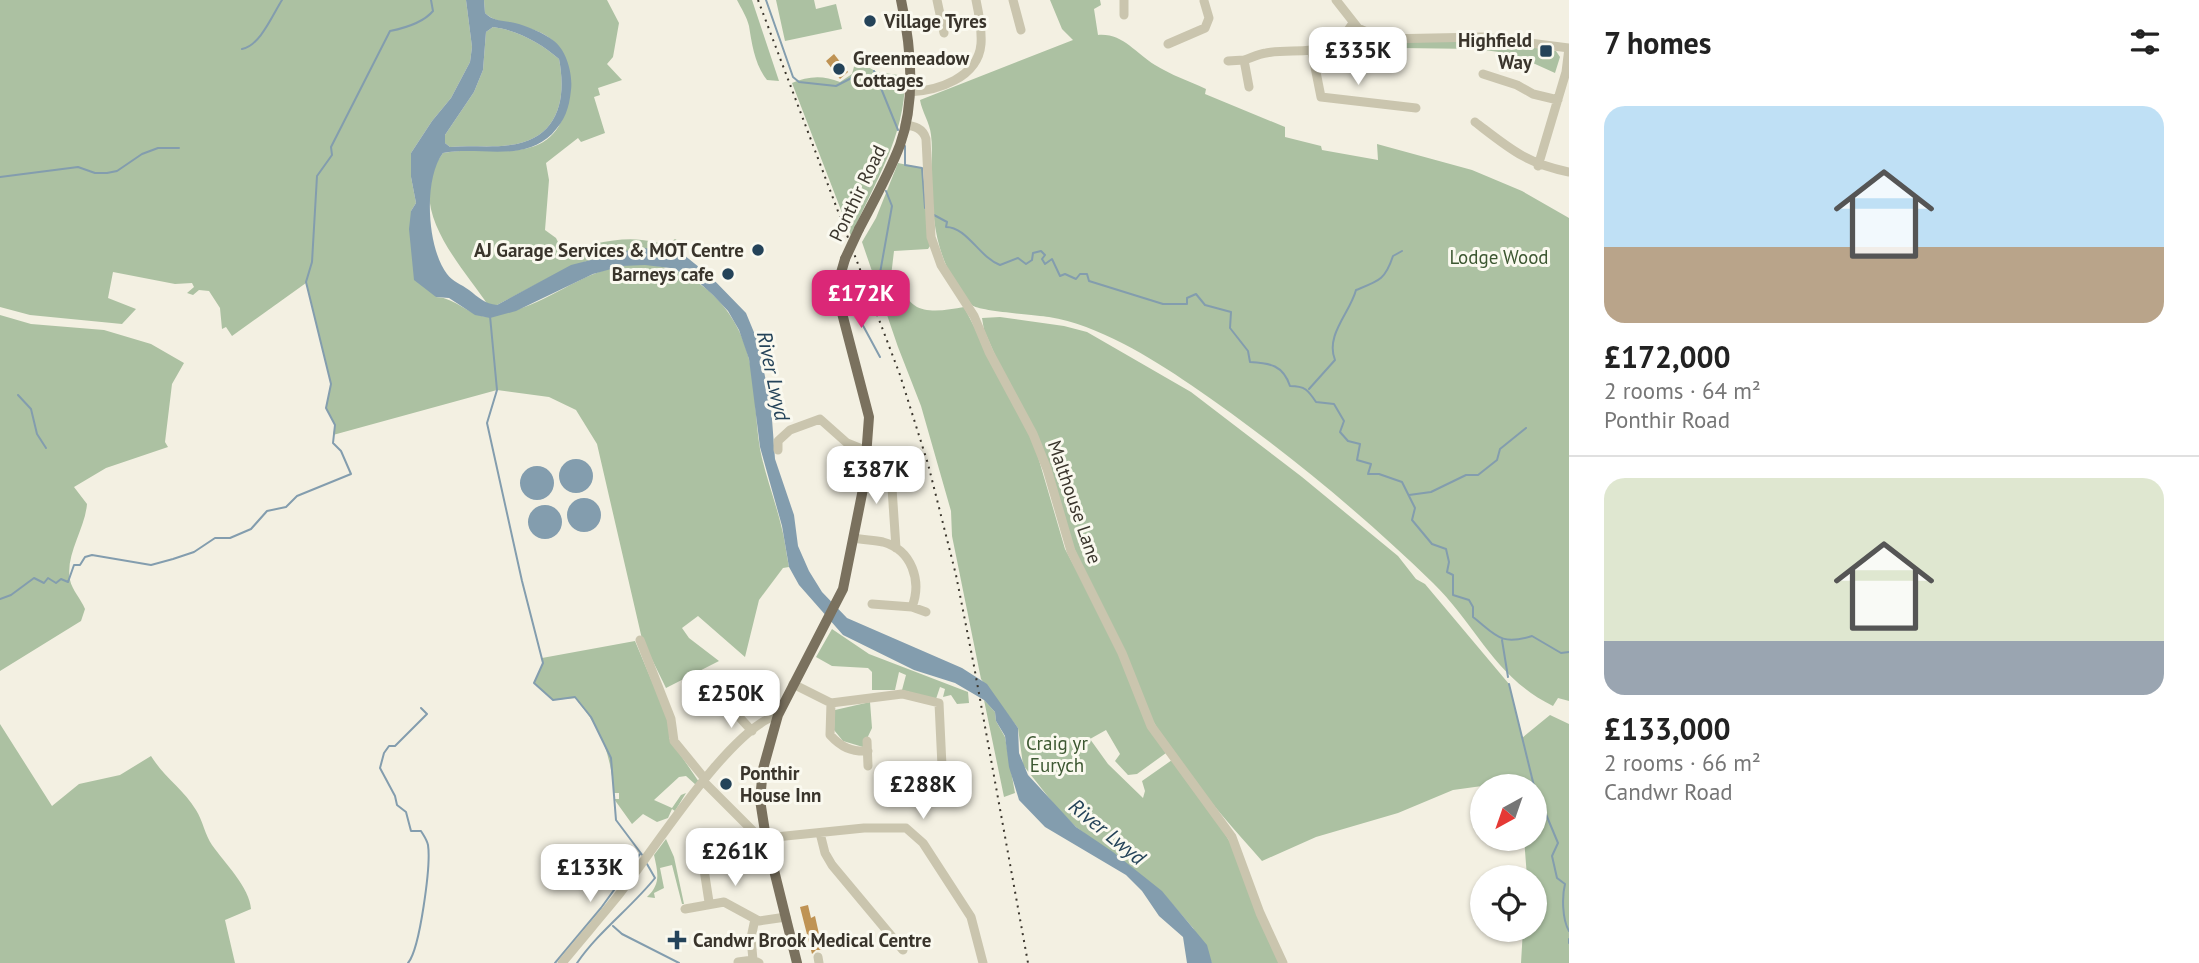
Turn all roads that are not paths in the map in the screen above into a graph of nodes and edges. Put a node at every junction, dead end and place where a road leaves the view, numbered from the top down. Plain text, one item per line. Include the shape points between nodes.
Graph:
1 (901, 0) edge
2 (937, 0) edge
3 (976, 0) edge
4 (1013, 0) edge
5 (1124, 0) edge
6 (1205, 0) edge
7 (1336, 0) edge
8 (1124, 15) dead end
9 (1353, 23) junction
10 (1021, 30) dead end
11 (944, 33) dead end
12 (1168, 44) dead end
13 (1569, 48) edge
14 (1312, 52) junction
15 (1244, 60) junction
16 (1228, 61) dead end
17 (1483, 74) dead end
18 (1249, 86) dead end
19 (909, 92) junction
20 (1560, 105) junction
21 (1416, 108) dead end
22 (1475, 122) dead end
23 (905, 125) junction
24 (1538, 166) junction
25 (1569, 172) edge
26 (778, 450) dead end
27 (867, 451) junction
28 (876, 476) dead end
29 (855, 538) junction
30 (896, 548) junction
31 (912, 607) junction
32 (878, 609) dead end
33 (926, 612) dead end
34 (640, 640) dead end
35 (793, 684) junction
36 (724, 690) dead end
37 (951, 701) dead end
38 (831, 703) junction
39 (939, 703) junction
40 (778, 715) junction
41 (752, 731) junction
42 (867, 741) dead end
43 (941, 745) junction
44 (930, 746) dead end
45 (868, 751) junction
46 (868, 766) dead end
47 (942, 766) dead end
48 (704, 780) junction
49 (820, 833) junction
50 (765, 836) junction
51 (708, 844) dead end
52 (709, 902) junction
53 (685, 909) dead end
54 (786, 917) junction
55 (755, 919) junction
56 (903, 950) dead end
57 (738, 962) edge
58 (756, 962) edge
59 (562, 963) edge
60 (797, 963) edge
61 (983, 963) edge
62 (1283, 963) edge

1 - 19 main road, Ponthir Road via 909,49
2 - 11 street
3 - 19 street via 981,45 973,64 945,85
4 - 10 street
5 - 8 street
6 - 12 street via 1209,18 1205,28
7 - 9 street
9 - 13 street via 1383,39 1483,37
9 - 14 street
13 - 20 street
14 - 15 street via 1267,53
14 - 21 street via 1321,97
15 - 16 street
15 - 18 street
17 - 20 street
19 - 23 main road, Ponthir Road
20 - 24 street
22 - 24 street
23 - 27 main road, Ponthir Road, bridge via 900,145 845,259 836,290 869,418
23 - 62 street, Malthouse Lane via 916,127 926,139 931,237 941,265 975,316 1033,434 1071,551 1152,726 1231,837
24 - 25 street
26 - 27 street via 778,441 790,430 820,419 847,443
27 - 29 main road, Ponthir Road
28 - 30 street via 887,467
29 - 30 street
29 - 35 main road, Ponthir Road via 849,570 835,603
30 - 31 street via 914,570 917,593
31 - 32 street
31 - 33 street
34 - 48 street via 671,719 674,741
35 - 38 street
35 - 40 main road, Ponthir Road
36 - 41 street
37 - 39 street
38 - 39 street via 902,694
38 - 45 street via 830,735 855,752
39 - 43 street
40 - 41 street
40 - 50 main road, Ponthir Road via 761,784
41 - 48 street
42 - 45 street
43 - 44 street
43 - 47 street
45 - 46 street
48 - 50 street via 739,820
48 - 59 street
49 - 50 street
49 - 56 street via 832,865
49 - 61 street via 894,827 915,833 971,917
50 - 54 main road, Ponthir Road
51 - 52 street via 696,852
52 - 53 street
52 - 55 street via 730,902
54 - 55 street
54 - 60 main road, Ponthir Road
55 - 58 street via 751,938
57 - 58 street

